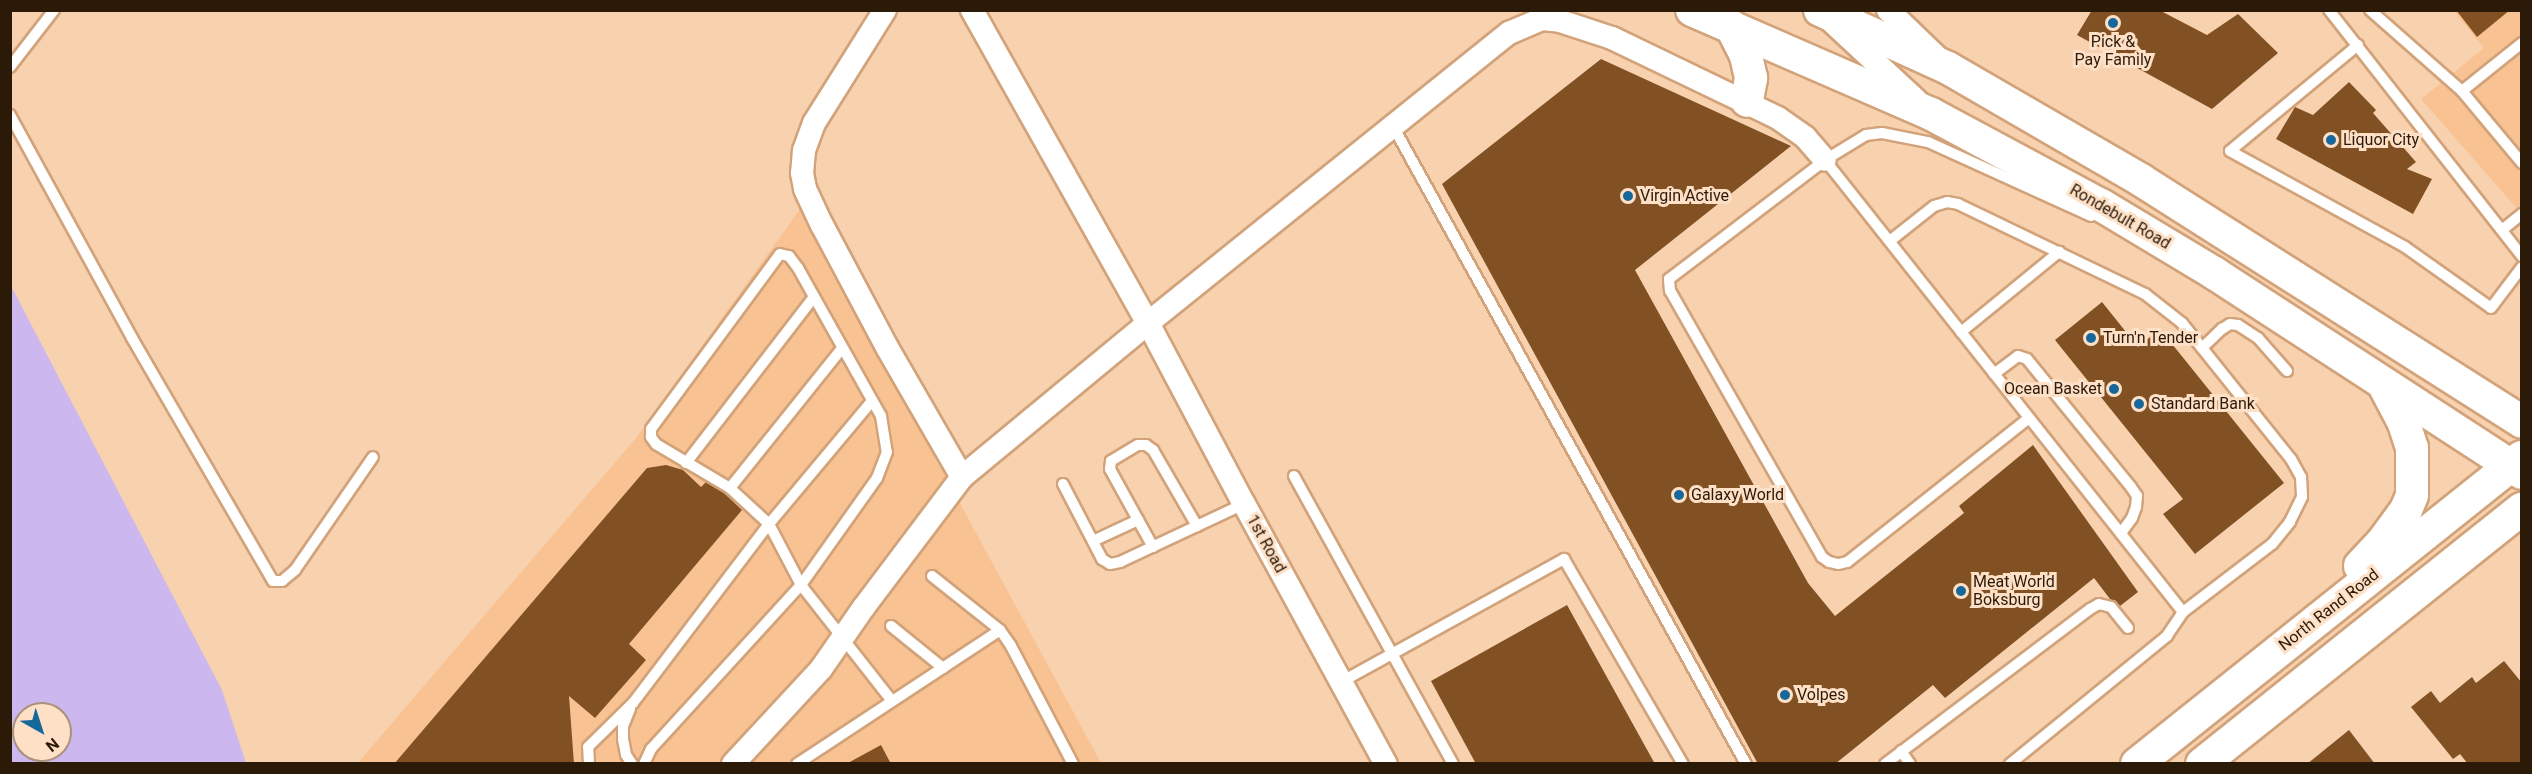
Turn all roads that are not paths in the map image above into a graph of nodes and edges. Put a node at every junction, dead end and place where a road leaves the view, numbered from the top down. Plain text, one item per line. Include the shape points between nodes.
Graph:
1 (54, 10) edge
2 (885, 10) edge
3 (972, 10) edge
4 (1692, 10) edge
5 (1820, 10) edge
6 (1888, 10) edge
7 (2329, 10) edge
8 (2370, 10) edge
9 (2384, 10) edge
10 (1731, 26) junction
11 (2394, 30) junction
12 (2522, 43) edge
13 (2358, 45) junction
14 (10, 67) edge
15 (1948, 68) junction
16 (2462, 91) junction
17 (1747, 101) junction
18 (1931, 114) junction
19 (10, 115) edge
20 (1394, 128) junction
21 (1825, 160) junction
22 (2522, 163) edge
23 (2522, 214) edge
24 (2097, 219) dead end
25 (2118, 229) dead end
26 (2502, 230) junction
27 (1891, 240) junction
28 (2059, 252) junction
29 (2522, 256) edge
30 (2522, 267) edge
31 (2214, 273) junction
32 (814, 297) junction
33 (1148, 323) junction
34 (1961, 332) junction
35 (842, 348) junction
36 (2202, 348) junction
37 (2288, 371) dead end
38 (1994, 374) junction
39 (2382, 381) junction
40 (873, 401) junction
41 (2029, 418) junction
42 (2522, 422) edge
43 (373, 457) dead end
44 (686, 463) junction
45 (2518, 466) edge
46 (1294, 476) dead end
47 (962, 477) junction
48 (1063, 484) dead end
49 (730, 488) junction
50 (1244, 504) junction
51 (2522, 510) edge
52 (1138, 520) junction
53 (769, 524) junction
54 (1197, 526) junction
55 (2522, 530) edge
56 (2121, 533) junction
57 (1093, 541) junction
58 (1153, 547) junction
59 (2470, 551) junction
60 (932, 576) dead end
61 (801, 585) junction
62 (2183, 612) junction
63 (891, 626) dead end
64 (2128, 628) dead end
65 (2304, 629) junction
66 (1000, 630) junction
67 (843, 637) junction
68 (1394, 655) junction
69 (943, 668) junction
70 (1341, 682) junction
71 (892, 701) junction
72 (633, 703) junction
73 (1901, 751) junction
74 (589, 764) edge
75 (632, 764) edge
76 (644, 764) edge
77 (733, 764) edge
78 (798, 764) edge
79 (1072, 764) edge
80 (1386, 764) edge
81 (1453, 764) edge
82 (1683, 764) edge
83 (1746, 764) edge
84 (1885, 764) edge
85 (1910, 764) edge
86 (2010, 764) edge
87 (2137, 764) edge
88 (2202, 764) edge

1 - 14 lane
2 - 47 street via 814,123 804,151 802,173 805,189 827,236
3 - 33 street, 1st Road
4 - 10 main road, Rondebult Road
5 - 15 main road
5 - 18 street
6 - 15 street
7 - 13 lane
8 - 11 lane
9 - 11 lane
10 - 17 main road via 1746,56 1751,78
10 - 18 main road, Rondebult Road
11 - 16 lane
12 - 16 lane
13 - 26 lane
13 - 30 lane via 2230,151 2405,247 2492,308
15 - 42 main road via 2141,180
16 - 22 lane
17 - 20 street via 1612,38 1542,18 1509,33
17 - 21 street via 1805,137
18 - 31 main road, Rondebult Road via 2101,205
19 - 43 lane via 132,338 273,581 282,581 295,570
20 - 33 street
20 - 83 lane
21 - 24 lane via 1866,135 1901,135 1928,142
21 - 27 lane
21 - 41 lane via 1679,269 1668,284 1822,557 1838,564 1847,562
23 - 26 lane
25 - 31 lane
26 - 29 lane
27 - 28 lane via 1934,206 1947,202
27 - 34 lane
28 - 34 lane
28 - 36 lane via 2145,294 2182,323
31 - 39 main road, Rondebult Road
32 - 35 lane
32 - 44 lane
32 - 44 lane via 789,256 776,257 651,429 656,444
33 - 47 street
33 - 50 street, 1st Road
34 - 38 lane
35 - 40 lane
35 - 49 lane
36 - 37 lane via 2222,328 2238,325 2258,338
36 - 62 lane via 2291,459 2301,477 2302,496 2290,522 2272,544
38 - 41 lane
38 - 56 lane via 2018,356 2027,358 2131,487 2137,496 2136,507
39 - 45 main road, Rondebult Road
39 - 65 main road via 2412,448 2412,495 2384,540
40 - 53 lane
40 - 61 lane via 881,416 887,452 877,478
41 - 56 lane
44 - 49 lane
45 - 65 main road, North Rand Road
46 - 68 lane
47 - 67 street
48 - 57 lane
49 - 53 lane
50 - 54 lane
50 - 70 street, 1st Road
51 - 59 main road
52 - 54 lane via 1110,469 1111,461 1138,445 1146,445 1153,450
52 - 57 lane
52 - 58 lane
53 - 61 lane
53 - 72 lane
54 - 58 lane
55 - 59 main road
56 - 62 lane
57 - 58 lane via 1102,559 1110,564
59 - 88 main road
60 - 66 lane
61 - 67 lane
61 - 76 lane via 651,749
62 - 86 lane via 2167,636
63 - 69 lane
64 - 73 lane via 2111,607 2099,604
65 - 87 main road, North Rand Road
66 - 69 lane
66 - 79 lane
67 - 71 lane
67 - 77 street via 821,669
68 - 70 lane
68 - 81 lane
68 - 82 lane via 1564,559
69 - 71 lane
70 - 80 street, 1st Road
71 - 78 lane
72 - 74 lane via 588,747
72 - 75 lane via 623,726 626,755
73 - 84 lane
73 - 85 lane

